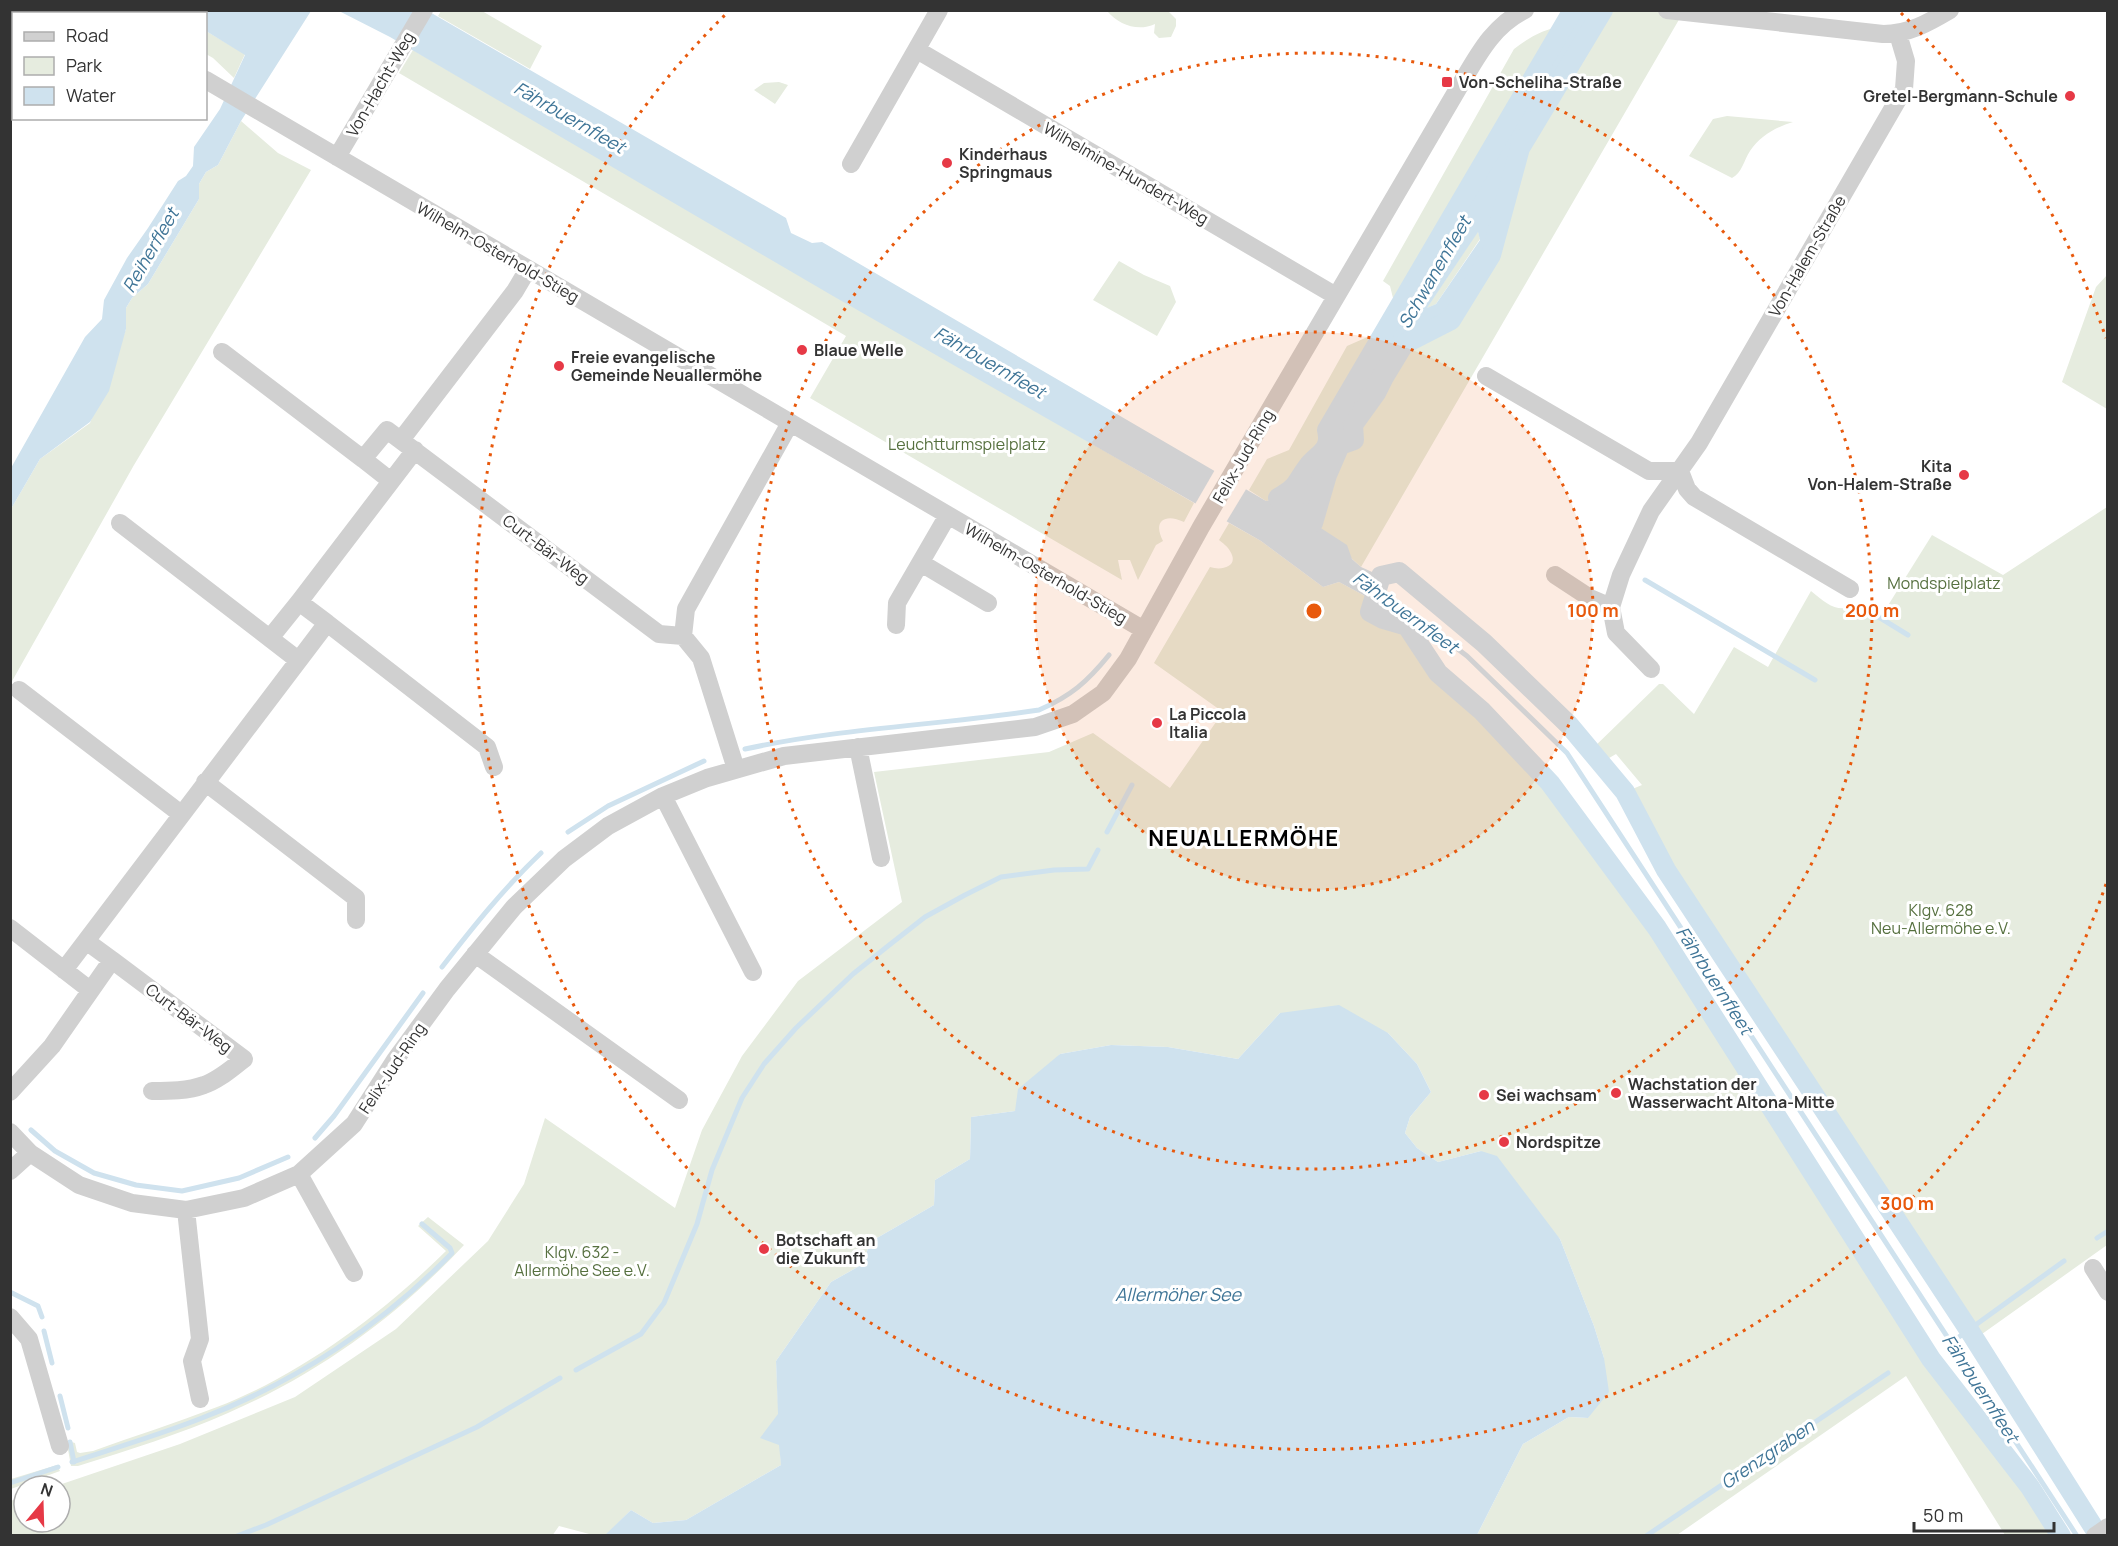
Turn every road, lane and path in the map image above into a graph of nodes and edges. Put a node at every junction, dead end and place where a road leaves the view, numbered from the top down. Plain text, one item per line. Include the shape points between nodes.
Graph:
1 (424, 10) edge
2 (939, 10) edge
3 (1525, 10) edge
4 (1667, 10) edge
5 (1950, 10) edge
6 (1496, 17) edge
7 (1898, 34) junction
8 (917, 50) junction
9 (211, 84) edge
10 (337, 157) junction
11 (851, 164) dead end
12 (528, 269) junction
13 (1336, 296) junction
14 (222, 352) dead end
15 (1486, 376) dead end
16 (790, 423) junction
17 (408, 445) junction
18 (363, 459) junction
19 (1680, 471) junction
20 (391, 481) junction
21 (948, 515) junction
22 (120, 523) dead end
23 (921, 563) junction
24 (1555, 575) dead end
25 (1850, 589) dead end
26 (299, 602) junction
27 (988, 603) dead end
28 (1611, 607) junction
29 (327, 623) junction
30 (896, 625) dead end
31 (1144, 630) junction
32 (683, 636) junction
33 (270, 638) junction
34 (298, 660) junction
35 (1651, 669) dead end
36 (19, 690) dead end
37 (858, 747) junction
38 (494, 767) dead end
39 (736, 768) junction
40 (205, 782) junction
41 (663, 796) junction
42 (181, 814) junction
43 (881, 858) dead end
44 (356, 920) dead end
45 (10, 928) edge
46 (86, 941) junction
47 (475, 954) junction
48 (111, 960) junction
49 (64, 970) junction
50 (753, 972) dead end
51 (90, 990) junction
52 (10, 1092) edge
53 (152, 1092) dead end
54 (679, 1100) dead end
55 (10, 1132) edge
56 (30, 1153) junction
57 (10, 1171) edge
58 (299, 1174) junction
59 (186, 1209) junction
60 (2093, 1268) dead end
61 (354, 1273) dead end
62 (2108, 1292) edge
63 (10, 1317) edge
64 (200, 1399) dead end
65 (60, 1446) dead end
66 (2108, 1527) edge
67 (2095, 1536) edge

1 - 10 street, Von-Hacht-Weg
2 - 8 street
3 - 6 street, Felix-Jud-Ring
4 - 7 street
5 - 7 street via 1919,28
6 - 13 street, Felix-Jud-Ring via 1491,36
7 - 19 street, Von-Halem-Straße via 1906,61 1904,88
8 - 11 street
8 - 13 street, Wilhelmine-Hundert-Weg
9 - 10 street, Wilhelm-Osterhold-Stieg
10 - 12 street, Wilhelm-Osterhold-Stieg
12 - 16 street, Wilhelm-Osterhold-Stieg
12 - 17 street
13 - 31 street, Felix-Jud-Ring
14 - 18 street
15 - 19 street via 1649,471
16 - 21 street, Wilhelm-Osterhold-Stieg
16 - 32 street via 686,609
17 - 18 street via 387,430
17 - 20 street
17 - 32 street, Curt-Bär-Weg via 659,634
18 - 20 street
19 - 25 street via 1694,497
19 - 28 street, Von-Halem-Straße via 1651,511 1621,575
20 - 26 street
21 - 23 street, Wilhelm-Osterhold-Stieg
21 - 31 street, Wilhelm-Osterhold-Stieg
22 - 33 street
23 - 27 street
23 - 30 street, Wilhelm-Osterhold-Stieg via 897,603
24 - 28 street
26 - 29 street
26 - 33 street
28 - 35 street via 1616,633
29 - 34 street
29 - 38 street via 487,747
31 - 37 street, Felix-Jud-Ring via 1103,693 1073,714 1035,728
32 - 39 street via 700,658
33 - 34 street
34 - 40 street
36 - 42 street
37 - 39 street, Felix-Jud-Ring via 784,756
37 - 43 street
39 - 41 street, Felix-Jud-Ring
40 - 42 street
40 - 44 street via 356,898
41 - 47 street, Felix-Jud-Ring via 608,826 564,860 514,907
41 - 50 street
42 - 46 street
45 - 49 street
46 - 48 street, Curt-Bär-Weg
46 - 49 street
47 - 54 street
47 - 58 street, Felix-Jud-Ring via 395,1060 354,1124
48 - 51 street
48 - 53 street, Curt-Bär-Weg via 244,1059 205,1085
49 - 51 street
51 - 52 street via 52,1046
55 - 56 street, Felix-Jud-Ring
56 - 57 street
56 - 59 street, Felix-Jud-Ring via 79,1185 132,1203
58 - 59 street, Felix-Jud-Ring via 244,1198
58 - 61 street
59 - 64 street via 200,1339 192,1362
60 - 62 street
63 - 65 street via 29,1339
66 - 67 street

